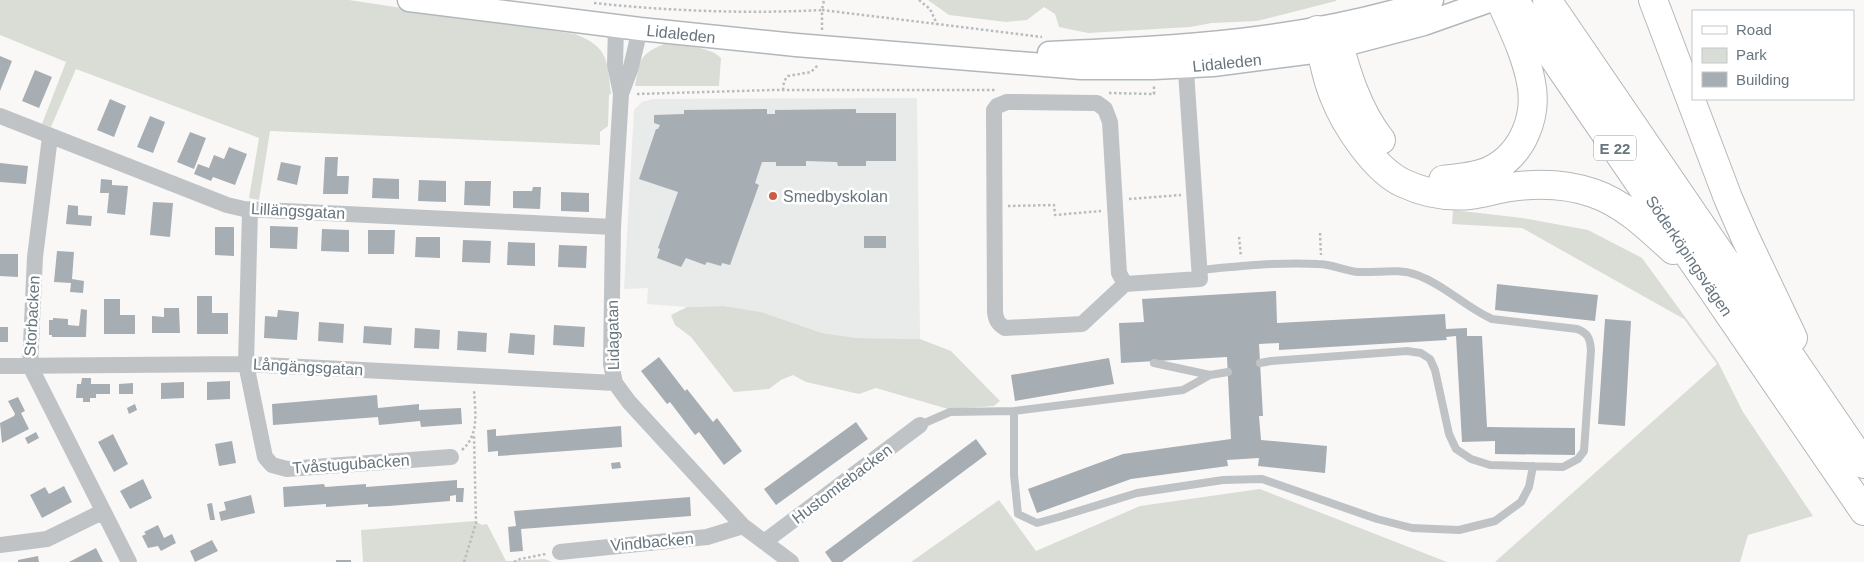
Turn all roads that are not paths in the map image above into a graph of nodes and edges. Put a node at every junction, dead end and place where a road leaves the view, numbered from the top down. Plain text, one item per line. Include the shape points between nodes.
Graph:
1 (409, 0) edge
2 (1432, 0) edge
3 (1492, 0) edge
4 (1653, 0) edge
5 (1549, 2) edge
6 (1512, 9) edge
7 (616, 26) junction
8 (640, 30) junction
9 (1328, 39) junction
10 (1185, 56) junction
11 (954, 58) junction
12 (626, 94) junction
13 (0, 116) edge
14 (50, 137) junction
15 (250, 210) junction
16 (613, 227) junction
17 (1199, 270) junction
18 (1705, 280) junction
19 (1125, 284) junction
20 (1154, 363) dead end
21 (1260, 363) dead end
22 (246, 364) junction
23 (0, 366) edge
24 (30, 366) junction
25 (1228, 372) dead end
26 (1210, 375) junction
27 (615, 383) junction
28 (1824, 405) junction
29 (1014, 411) junction
30 (920, 425) joint
31 (451, 457) road end
32 (1864, 464) edge
33 (1533, 466) junction
34 (1864, 511) edge
35 (102, 512) junction
36 (743, 526) junction
37 (764, 542) junction
38 (0, 545) edge
39 (560, 552) road end
40 (129, 562) edge
41 (791, 562) edge

1 - 7 street, Lidaleden
2 - 9 street, Lidaleden
3 - 9 street, Lidaleden via 1424,24
4 - 28 highway via 1732,206
5 - 28 highway, Söderköpingsvägen / E 22
6 - 9 highway via 1532,83 1533,109 1520,145 1506,160 1473,176 1443,180 1412,168 1393,154 1378,137
6 - 18 highway, Söderköpingsvägen / E 22
7 - 8 street, Lidaleden
7 - 12 street, Lidagatan via 615,65
8 - 11 street, Lidaleden
8 - 12 street, Lidagatan
9 - 10 street, Lidaleden via 1266,59
9 - 18 highway via 1333,94 1341,112 1383,169 1402,183 1444,195 1469,195 1538,185 1570,187 1593,193 1632,214
10 - 11 street, Lidaleden
10 - 11 street, Lidaleden via 1154,68 1081,68
10 - 17 street
12 - 16 street, Lidagatan
13 - 14 street, Lillängsgatan
14 - 15 street, Lillängsgatan via 226,204
14 - 24 street, Storbacken via 35,257
15 - 16 street, Lillängsgatan
15 - 22 street, Tvåstugubacken
16 - 27 street, Lidagatan via 611,334
17 - 19 street via 1200,279
17 - 33 lane via 1280,263 1321,264 1359,272 1394,270 1414,273 1492,319 1586,332 1591,350 1584,451 1578,459 1563,467
18 - 34 highway, Söderköpingsvägen / E 22
19 - 19 street via 1082,324 1006,328 1000,325 995,312 994,110 997,106 1007,102 1097,103 1106,109 1110,122 1119,273
20 - 26 lane
21 - 33 lane via 1407,351 1421,353 1430,359 1436,370 1449,434 1456,449 1471,459 1490,465
22 - 24 street, Långängsgatan
22 - 27 street, Långängsgatan
22 - 31 street, Tvåstugubacken via 265,457 272,465 287,469
23 - 24 street, Långängsgatan
24 - 35 street, Storbacken
25 - 26 lane
26 - 29 lane via 1183,390
27 - 36 street, Lidagatan
28 - 32 highway, Söderköpingsvägen / E 22
29 - 30 lane via 950,412
29 - 33 lane via 1018,514 1037,522 1137,493 1223,480 1262,479 1404,526 1459,530 1495,521 1521,502 1529,486
30 - 37 street, Hustomtebacken
35 - 38 street via 47,539
35 - 40 street, Storbacken
36 - 37 street, Lidagatan
36 - 39 street, Vindbacken via 707,537
37 - 41 street, Lidagatan

